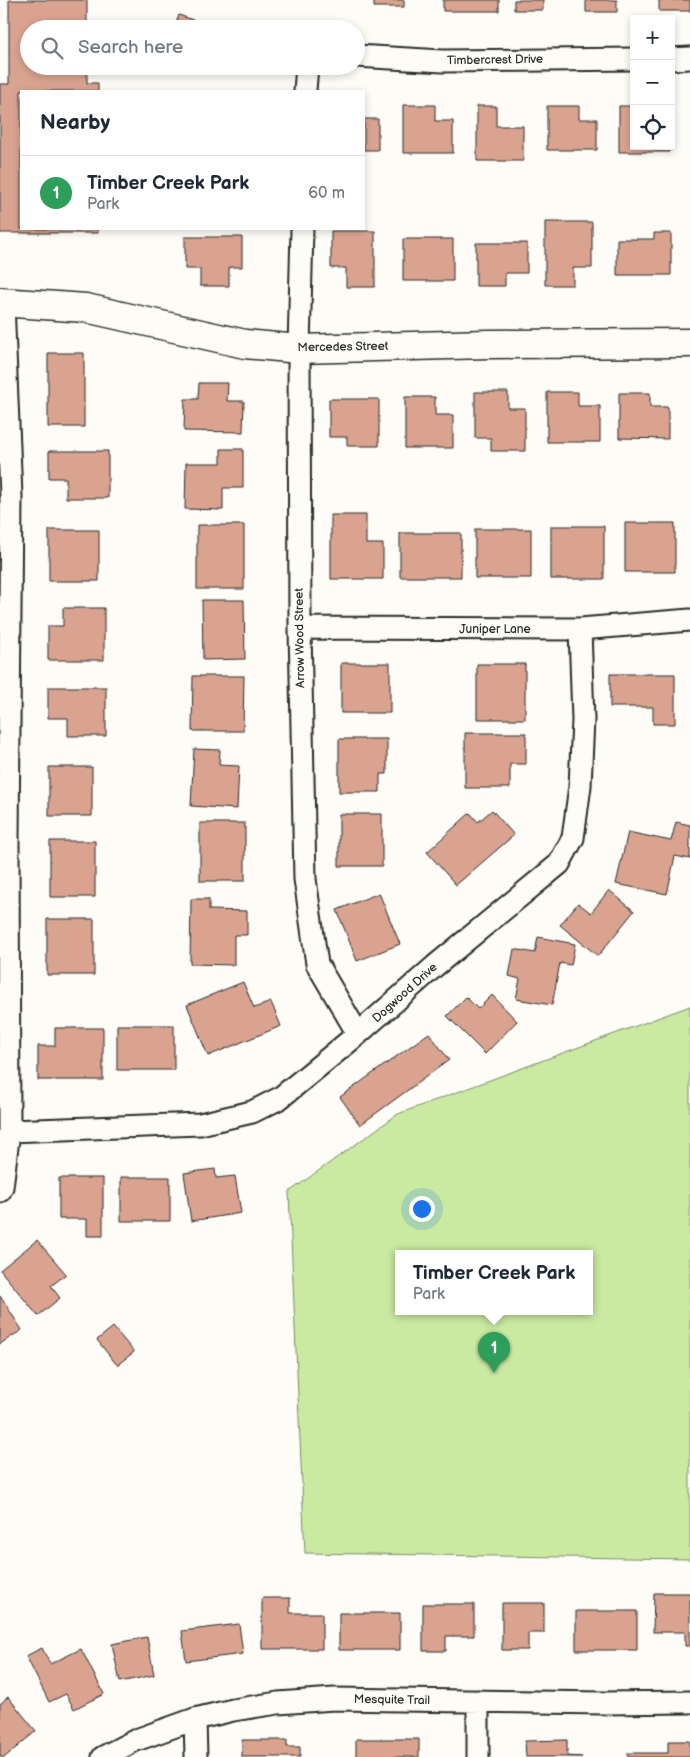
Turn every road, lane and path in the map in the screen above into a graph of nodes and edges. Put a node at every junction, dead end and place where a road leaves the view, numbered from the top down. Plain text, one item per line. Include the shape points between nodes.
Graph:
1 (365, 57) edge
2 (690, 58) edge
3 (630, 59) edge
4 (675, 59) edge
5 (306, 75) edge
6 (305, 90) edge
7 (302, 230) edge
8 (1, 302) edge
9 (690, 343) edge
10 (299, 349) junction
11 (690, 620) edge
12 (300, 628) junction
13 (580, 629) junction
14 (4, 842) edge
15 (358, 1034) junction
16 (9, 1131) junction
17 (0, 1191) edge
18 (478, 1700) junction
19 (690, 1702) edge
20 (195, 1719) junction
21 (103, 1757) edge
22 (196, 1757) edge
23 (478, 1757) edge

1 - 3 street, Timbercrest Drive via 443,61
2 - 4 street
5 - 6 street
7 - 10 street, Arrow Wood Street
8 - 10 street, Mercedes Street via 86,308 245,344
8 - 14 street via 11,496
9 - 10 street, Mercedes Street
10 - 12 street, Arrow Wood Street
11 - 13 street, Juniper Lane
12 - 13 street, Juniper Lane
12 - 15 street, Arrow Wood Street via 305,878 314,945 317,964
13 - 15 street, Dogwood Drive via 583,720 580,786 573,838 559,864
14 - 16 street
15 - 16 street, Dogwood Drive via 280,1098 252,1112 200,1124
16 - 17 street
18 - 19 street, Mesquite Trail
18 - 20 street, Mesquite Trail via 334,1699 278,1703
18 - 23 street
20 - 21 street, Mesquite Trail via 136,1740
20 - 22 street

